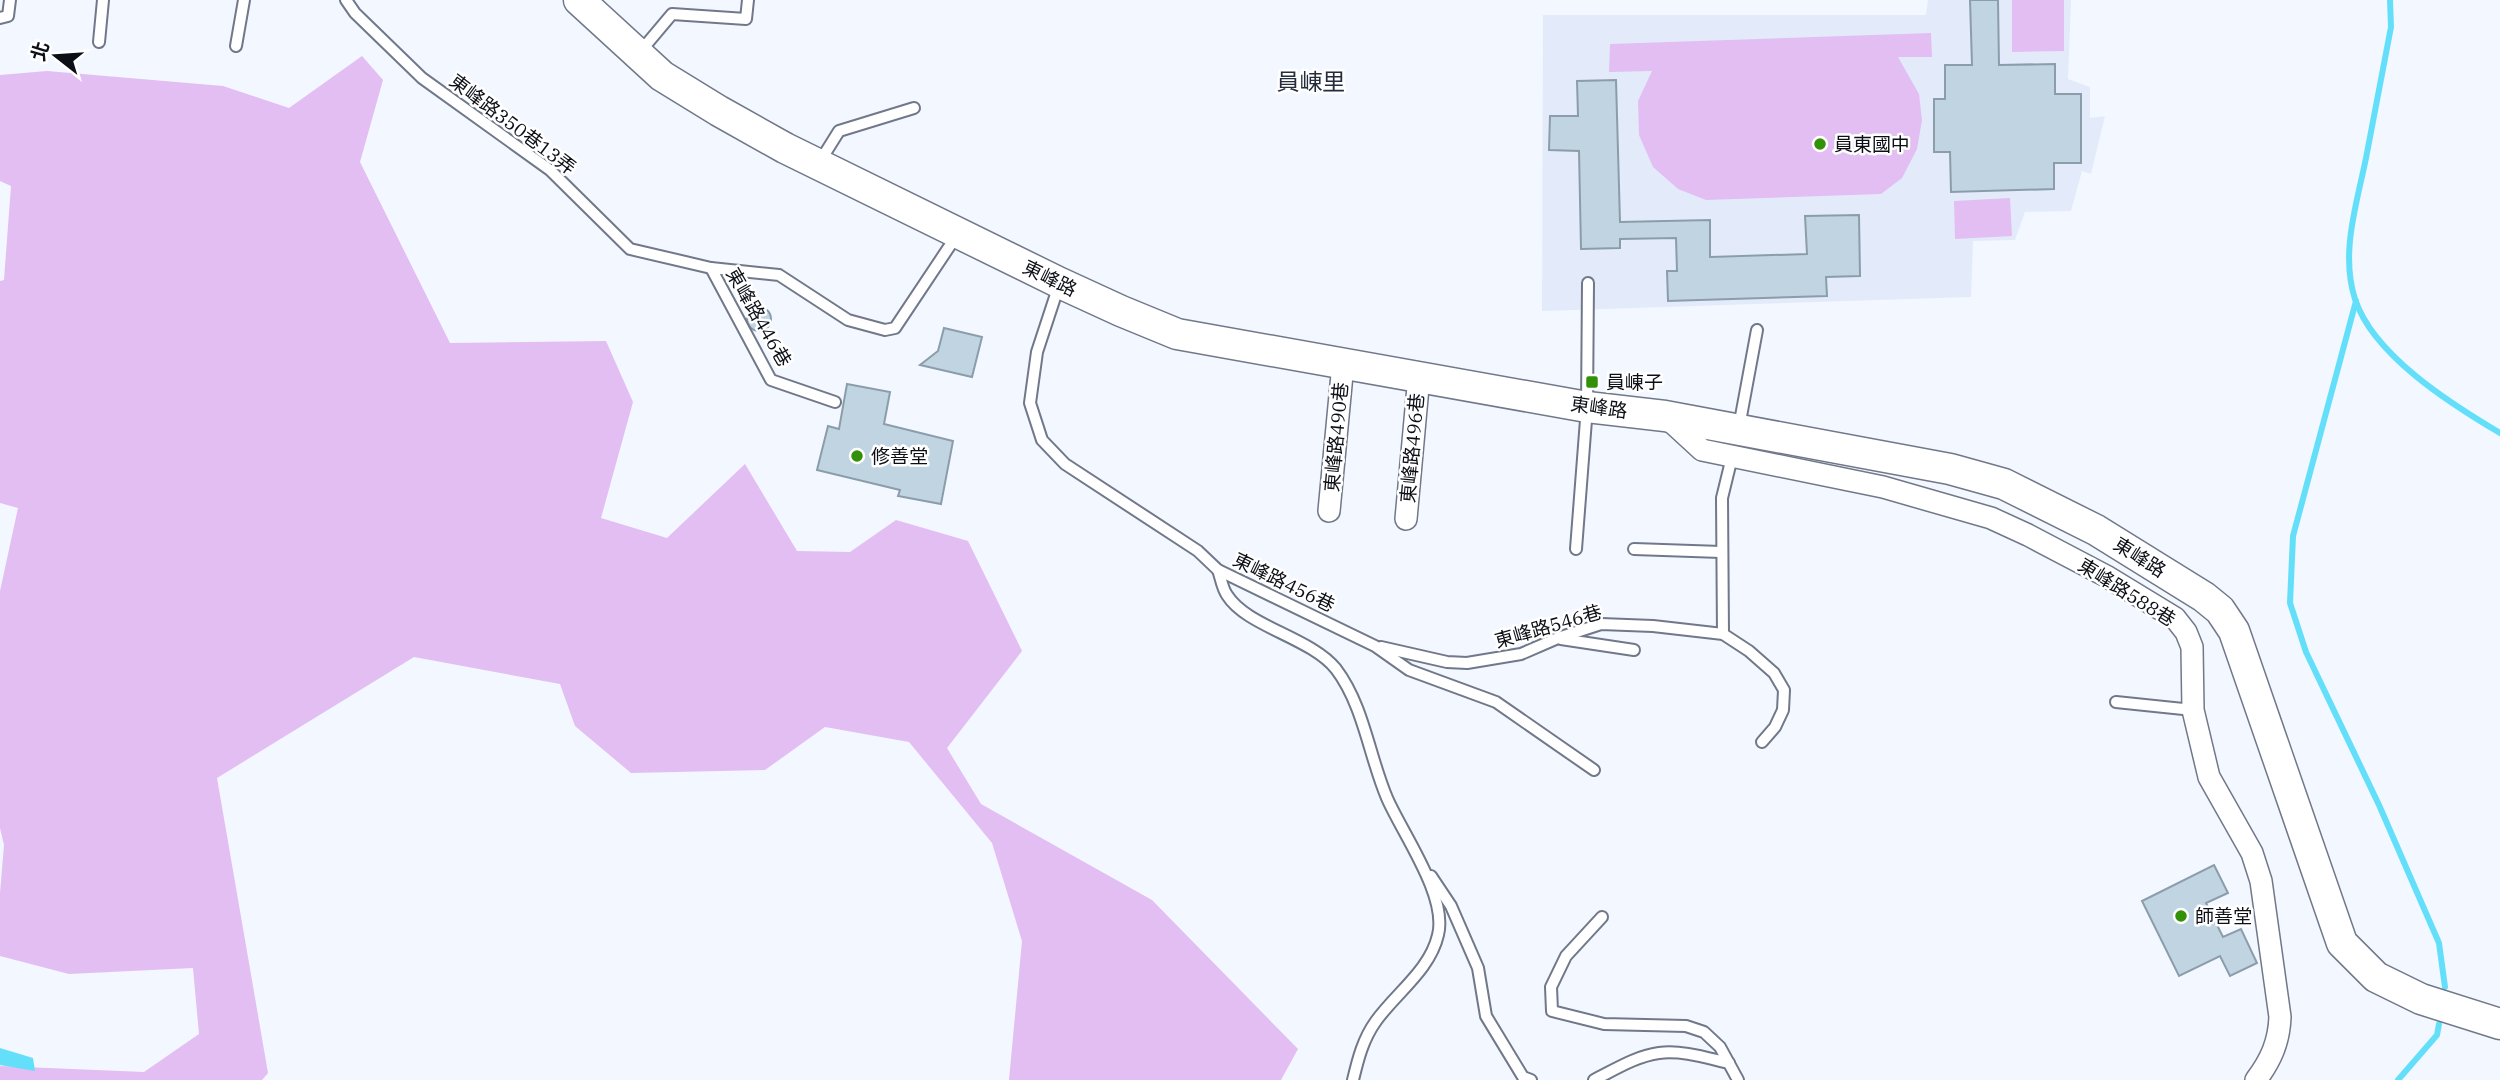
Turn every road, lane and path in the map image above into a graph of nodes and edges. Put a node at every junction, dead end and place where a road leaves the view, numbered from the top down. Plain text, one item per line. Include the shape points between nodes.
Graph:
1 (10, 0) edge
2 (103, 0) edge
3 (244, 0) edge
4 (346, 0) edge
5 (579, 0) edge
6 (748, 0) edge
7 (0, 18) edge
8 (99, 41) dead end
9 (236, 46) dead end
10 (638, 54) junction
11 (914, 108) dead end
12 (818, 165) junction
13 (958, 233) junction
14 (711, 268) junction
15 (1060, 283) junction
16 (1588, 283) dead end
17 (1757, 330) dead end
18 (1343, 364) junction
19 (1419, 376) junction
20 (835, 402) dead end
21 (1587, 407) junction
22 (1735, 443) junction
23 (1329, 511) dead end
24 (1406, 519) dead end
25 (1634, 548) dead end
26 (1577, 549) dead end
27 (1721, 552) junction
28 (1218, 570) junction
29 (1723, 634) junction
30 (1558, 638) junction
31 (1375, 646) junction
32 (1633, 650) dead end
33 (2116, 702) dead end
34 (2193, 710) junction
35 (1762, 742) dead end
36 (1594, 770) dead end
37 (1416, 853) junction
38 (1601, 918) dead end
39 (2500, 1024) edge
40 (1730, 1063) junction
41 (1353, 1080) edge
42 (1531, 1080) edge
43 (1594, 1080) edge
44 (1738, 1080) edge
45 (2256, 1080) edge

1 - 7 lane via 8,16
2 - 8 lane
3 - 9 lane
4 - 14 lane, 東峰路350巷13弄 via 422,78 550,170 630,249
5 - 10 main road, 東峰路
6 - 10 lane via 746,19 672,14
10 - 12 main road, 東峰路 via 662,76
11 - 12 lane via 839,131
12 - 13 main road, 東峰路
13 - 14 lane, 東峰路446巷 via 895,328 885,330 848,320 779,275
13 - 15 main road, 東峰路
14 - 20 lane, 東峰路446巷 via 772,380
15 - 18 main road, 東峰路 via 1177,334
15 - 28 lane, 東峰路456巷 via 1037,352 1030,403 1042,440 1065,464 1198,551
16 - 21 lane
17 - 22 lane
18 - 19 main road, 東峰路
18 - 23 street, 東峰路490巷
19 - 21 main road, 東峰路
19 - 24 street, 東峰路496巷
21 - 22 main road, 東峰路 via 1665,416
21 - 26 lane
22 - 27 lane via 1722,498
22 - 34 street, 東峰路588巷 via 1991,518 2106,576 2175,618 2186,632 2192,647
22 - 39 main road, 東峰路 via 1950,469 2004,484 2096,530 2221,610 2234,631 2342,943 2376,977 2421,999
25 - 27 lane
27 - 29 lane
28 - 31 lane, 東峰路456巷
28 - 37 lane via 1225,593 1236,606 1335,669 1356,704 1387,798
29 - 30 lane, 東峰路546巷 via 1601,624
29 - 35 lane via 1774,673 1784,690 1783,710
30 - 31 lane, 東峰路546巷 via 1521,654 1467,663
30 - 32 lane
31 - 36 lane, 東峰路456巷 via 1409,670 1496,702
33 - 34 lane
34 - 45 street, 東峰路588巷 via 2209,777 2252,853 2261,881 2280,1017 2272,1057
37 - 41 lane via 1440,915 1439,934 1422,967 1366,1038
37 - 42 lane via 1451,906 1478,968 1486,1016 1523,1077
38 - 40 lane via 1566,956 1551,987 1552,1011 1604,1024 1686,1027 1704,1032
40 - 43 lane via 1660,1053 1632,1060
40 - 44 lane

